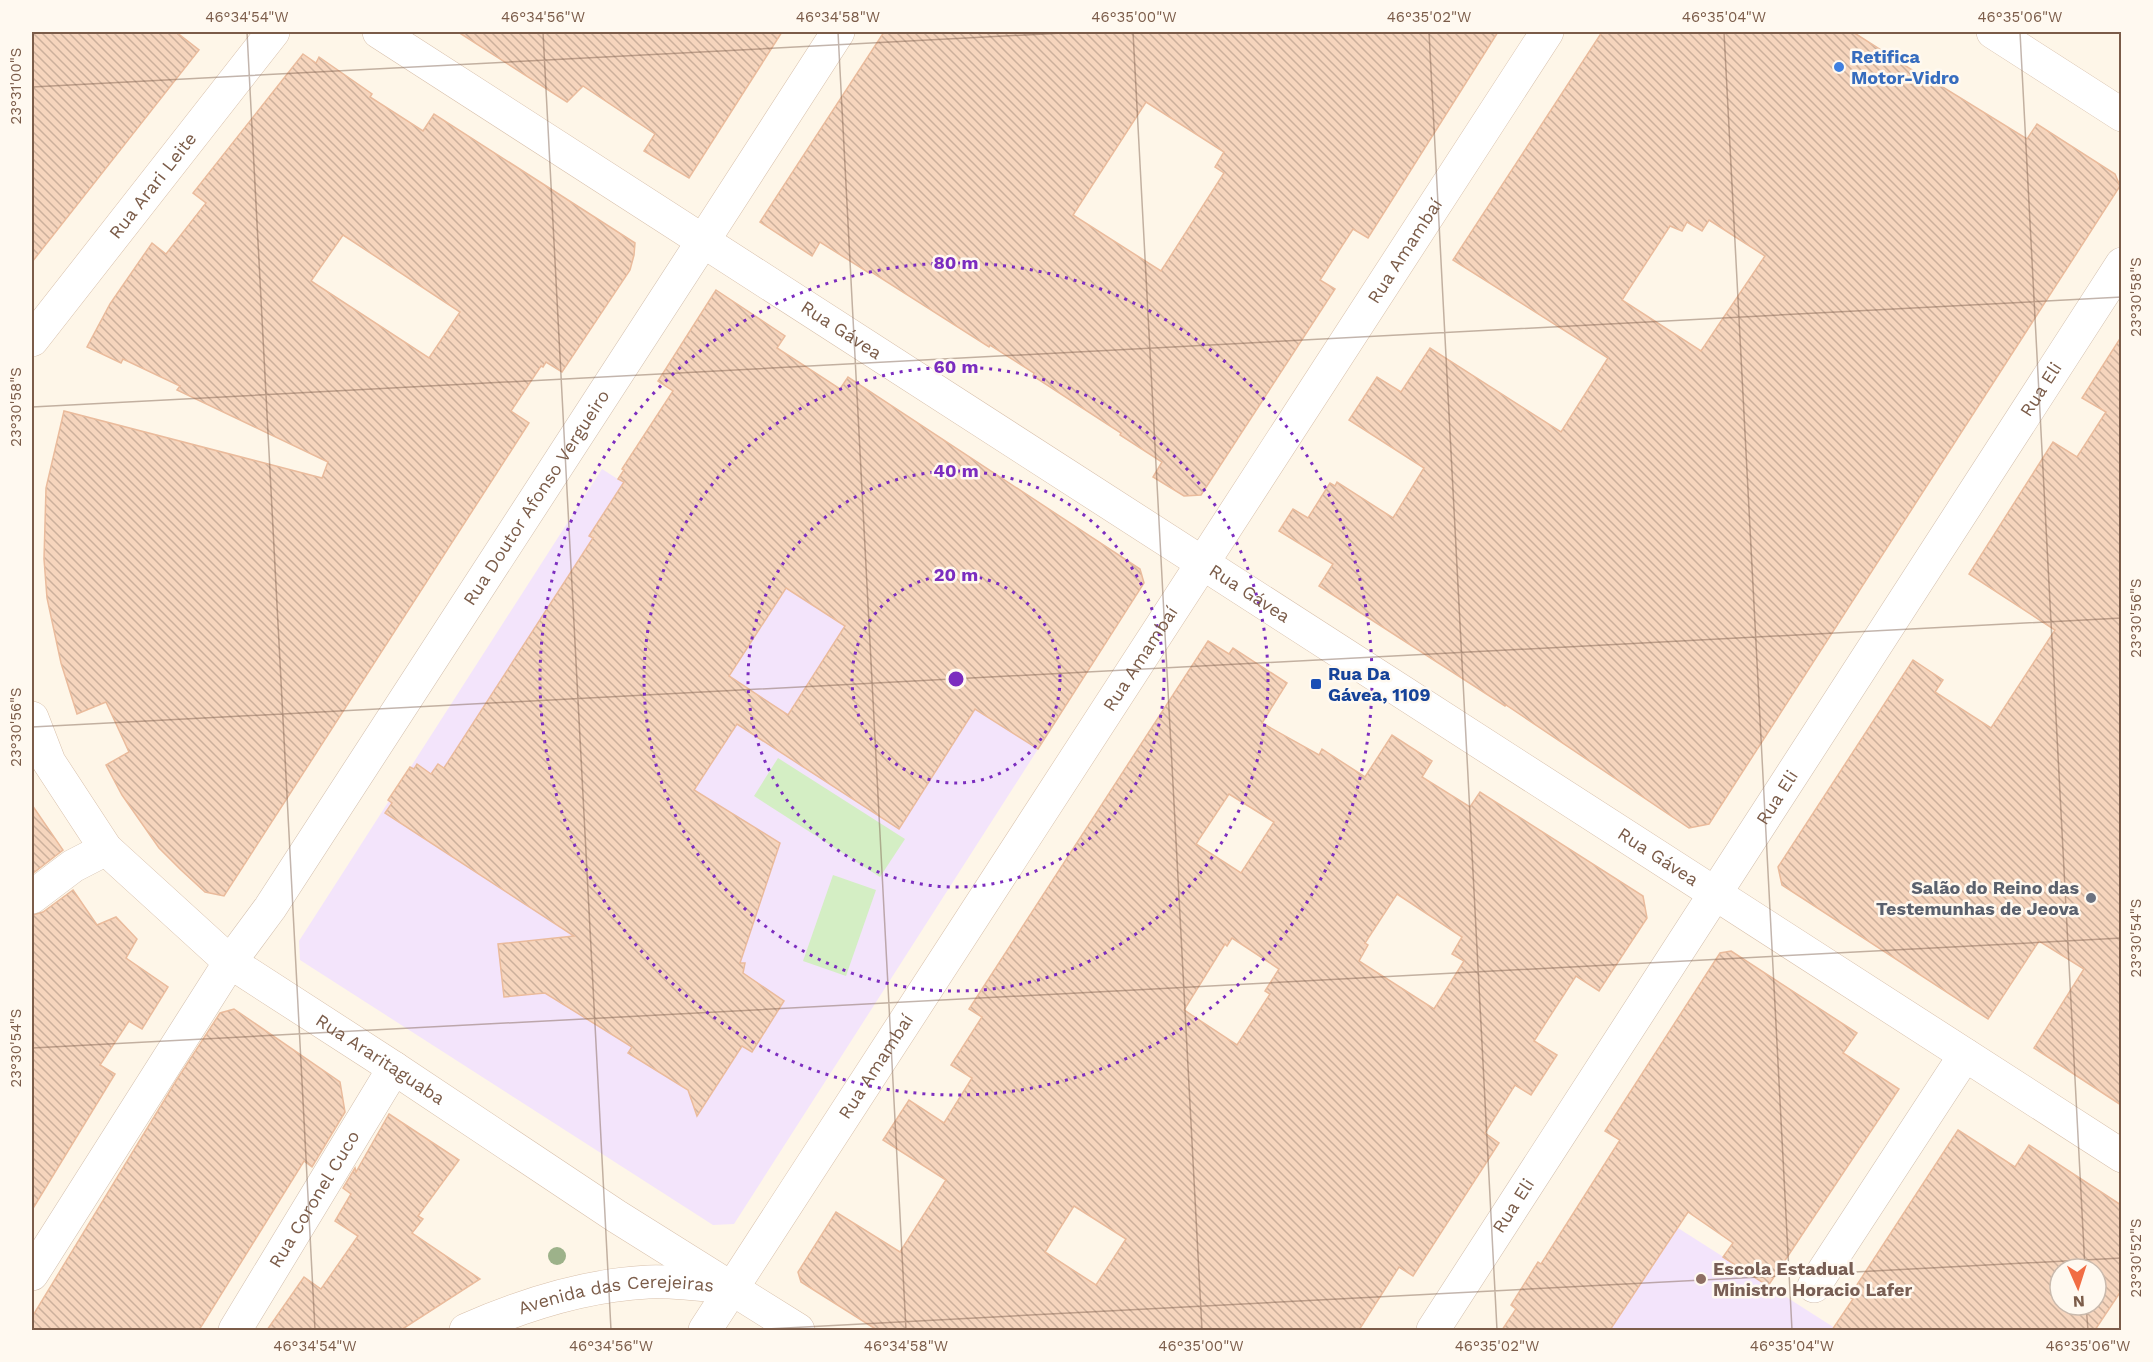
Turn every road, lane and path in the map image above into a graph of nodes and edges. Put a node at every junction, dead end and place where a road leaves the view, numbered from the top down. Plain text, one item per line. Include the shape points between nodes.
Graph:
1 (273, 32) edge
2 (379, 32) edge
3 (838, 32) edge
4 (1547, 32) edge
5 (1993, 32) edge
6 (2121, 115) edge
7 (704, 242) junction
8 (2121, 264) edge
9 (32, 340) edge
10 (1202, 562) junction
11 (32, 718) edge
12 (106, 849) junction
13 (1715, 894) junction
14 (32, 897) edge
15 (230, 962) junction
16 (1965, 1055) junction
17 (394, 1068) junction
18 (2121, 1156) edge
19 (32, 1274) edge
20 (1814, 1286) dead end
21 (733, 1288) junction
22 (235, 1330) edge
23 (466, 1330) edge
24 (705, 1330) edge
25 (798, 1330) edge
26 (1433, 1330) edge

1 - 9 street, Rua Arari Leite
2 - 7 street, Rua Gávea
3 - 7 street, Rua Doutor Afonso Vergueiro
4 - 10 street, Rua Amambaí
5 - 6 street
7 - 10 street, Rua Gávea
7 - 15 street, Rua Doutor Afonso Vergueiro via 270,908
8 - 13 street, Rua Eli
10 - 13 street, Rua Gávea
10 - 21 street, Rua Amambaí
11 - 12 street, Rua Araritaguaba via 49,762
12 - 14 street via 73,866
12 - 15 street, Rua Araritaguaba
13 - 16 street, Rua Gávea
13 - 26 street, Rua Eli
15 - 17 street, Rua Araritaguaba
15 - 19 street, Rua Doutor Afonso Vergueiro
16 - 18 street, Rua Gávea
16 - 20 street
17 - 21 street, Rua Araritaguaba via 616,1216
17 - 22 street, Rua Coronel Cuco
21 - 23 street, Avenida das Cerejeiras via 647,1282 573,1293 510,1311
21 - 24 street, Rua Amambaí
21 - 25 street, Rua Araritaguaba

